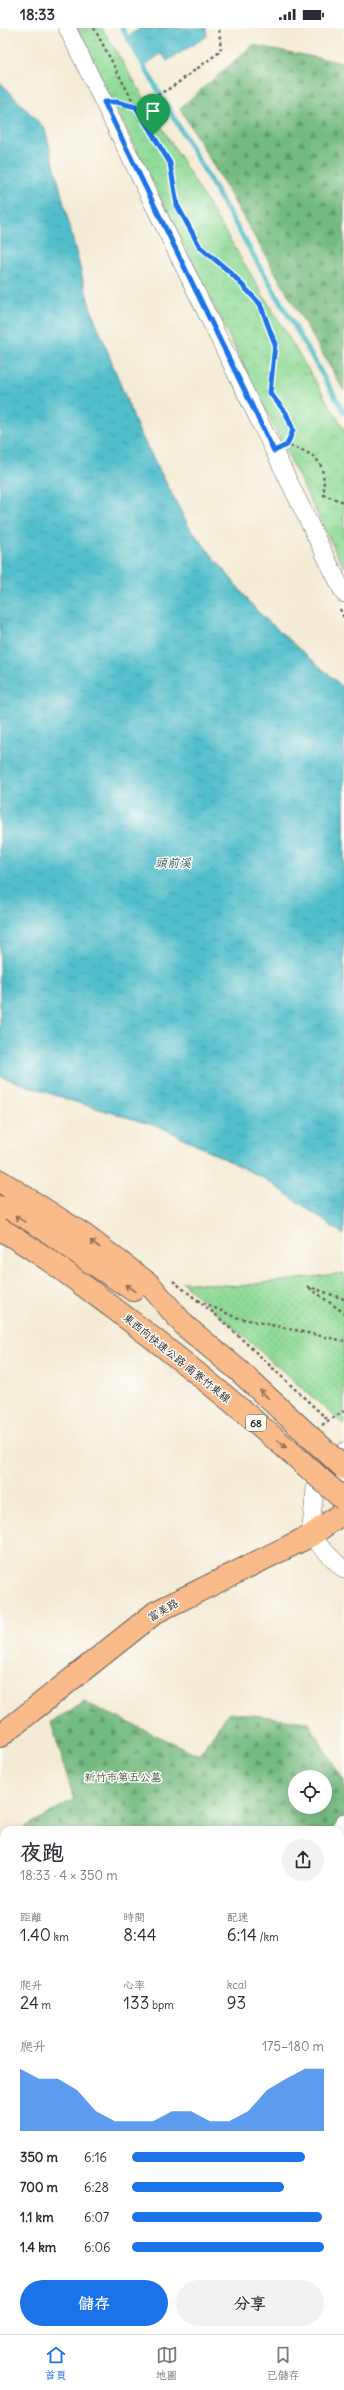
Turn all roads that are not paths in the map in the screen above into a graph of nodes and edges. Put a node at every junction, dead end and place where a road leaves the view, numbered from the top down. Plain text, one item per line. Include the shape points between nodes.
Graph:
1 (67, 28) edge
2 (344, 594) edge
3 (0, 1181) edge
4 (0, 1207) edge
5 (0, 1229) edge
6 (0, 1248) edge
7 (185, 1326) junction
8 (166, 1347) junction
9 (344, 1451) edge
10 (344, 1468) edge
11 (344, 1500) edge
12 (344, 1512) edge
13 (310, 1536) junction
14 (344, 1570) edge
15 (0, 1736) edge

1 - 2 street
7 -> 3 main road via 149,1284 84,1235
7 -> 4 main road, 68 via 100,1268
5 - 8 main road, 東西向快速公路 南寮竹東線 / 68, bridge
6 - 8 main road, bridge via 49,1274
10 -> 7 main road, 68, bridge via 238,1370
8 -> 11 main road, 東西向快速公路 南寮竹東線 / 68, bridge via 296,1456
9 - 13 street via 315,1489
12 - 13 main road, 富美路
13 - 14 street
13 - 15 main road, 富美路 via 156,1612

